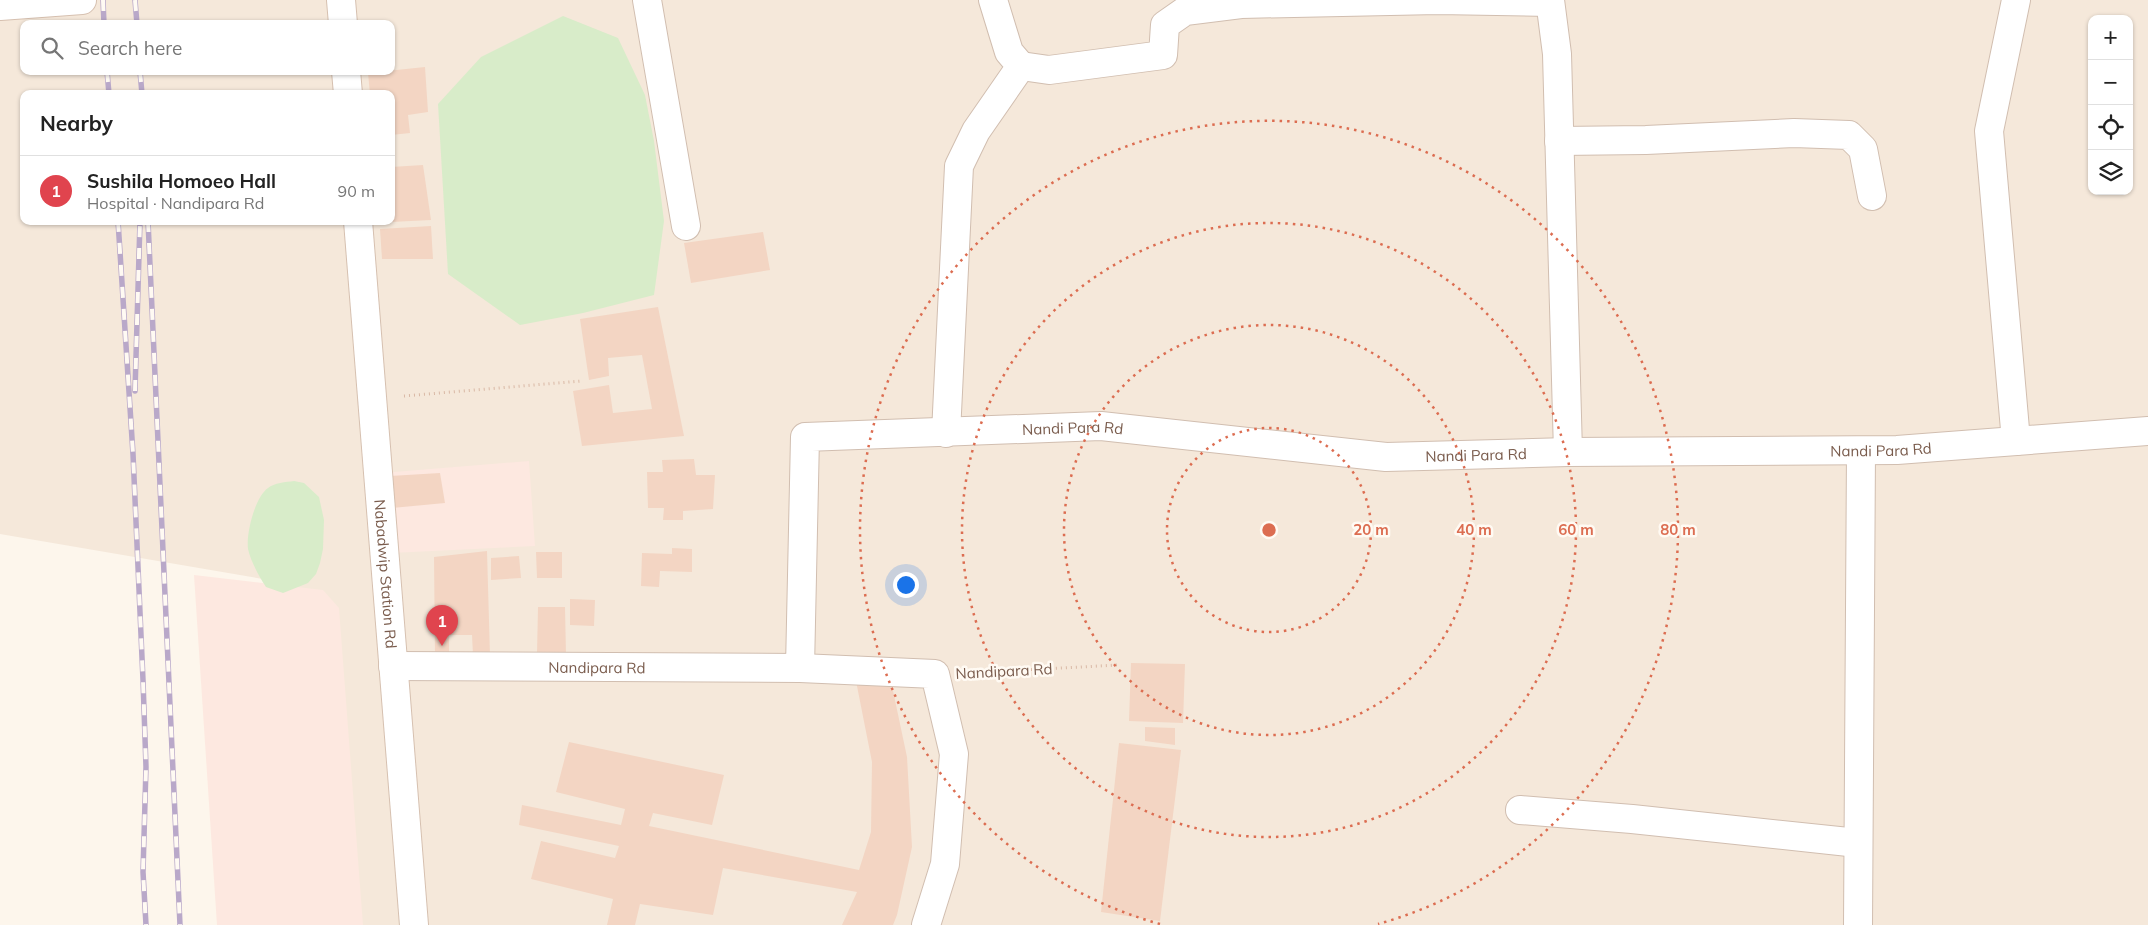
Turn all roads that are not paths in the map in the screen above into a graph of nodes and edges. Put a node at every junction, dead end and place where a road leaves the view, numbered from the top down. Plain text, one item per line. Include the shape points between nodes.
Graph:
1 (82, 0) edge
2 (341, 0) edge
3 (647, 0) edge
4 (993, 0) edge
5 (2016, 0) edge
6 (1550, 1) edge
7 (0, 6) edge
8 (343, 20) edge
9 (1021, 66) junction
10 (346, 75) edge
11 (348, 90) edge
12 (1559, 141) junction
13 (1872, 196) dead end
14 (358, 225) edge
15 (686, 226) dead end
16 (2148, 431) edge
17 (946, 433) junction
18 (2016, 441) junction
19 (1861, 450) junction
20 (1568, 452) junction
21 (393, 666) junction
22 (800, 668) junction
23 (1520, 810) dead end
24 (1858, 844) junction
25 (414, 925) edge
26 (926, 925) edge
27 (1858, 925) edge

1 - 7 street
2 - 8 street
3 - 15 street
4 - 9 street via 1008,52
5 - 18 street via 1989,132
6 - 9 street via 1438,0 1232,6 1186,11 1165,26 1163,56 1049,70
6 - 12 street via 1557,54
9 - 17 street via 976,131 959,166
10 - 11 street
12 - 13 street via 1794,133 1849,135 1863,149
12 - 20 street
14 - 21 street, Nabadwip Station Rd
16 - 18 street, Nandi Para Rd
17 - 20 street, Nandi Para Rd via 1101,426 1386,457
17 - 22 street, Nandi Para Rd via 805,437
18 - 19 street, Nandi Para Rd
19 - 20 street, Nandi Para Rd
19 - 24 street
21 - 22 street, Nandipara Rd
21 - 25 street, Nabadwip Station Rd
22 - 26 street, Nandipara Rd via 935,674 954,754 944,864
23 - 24 street
24 - 27 street

